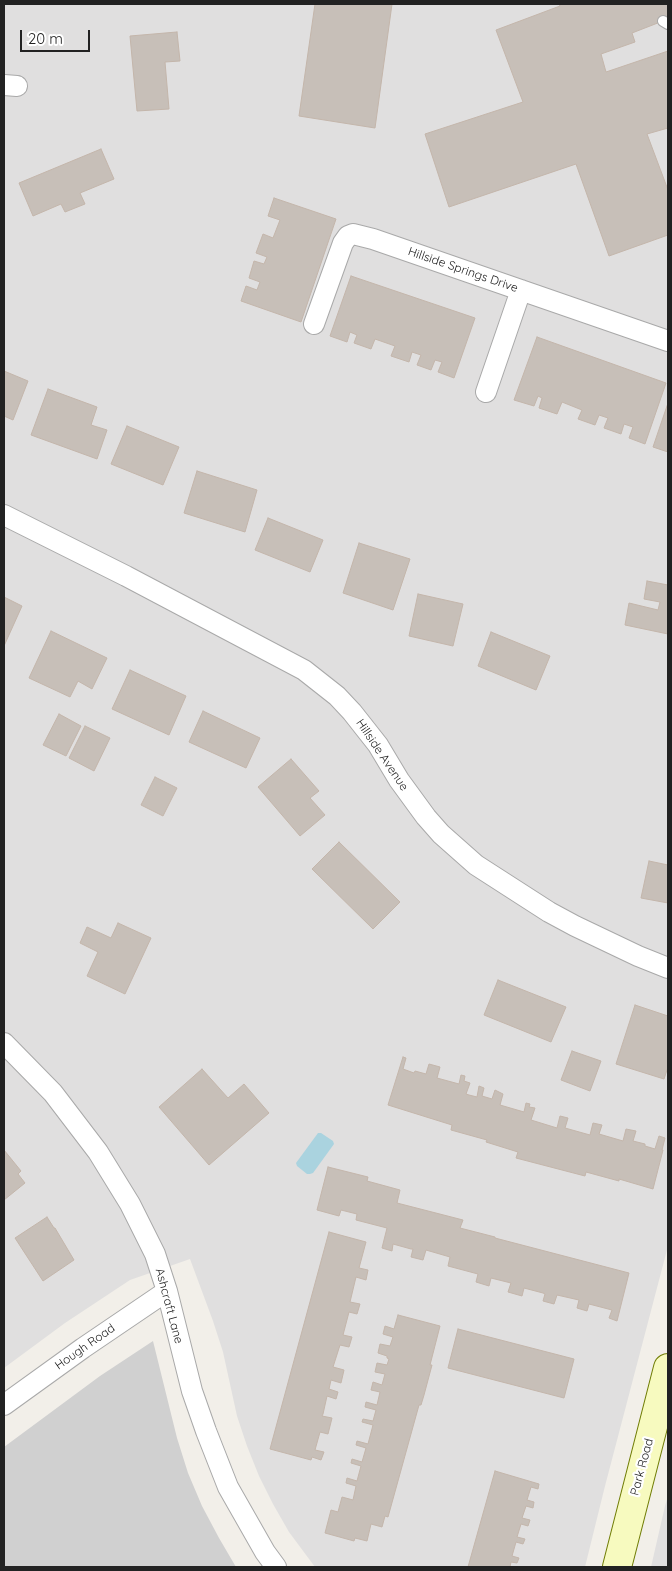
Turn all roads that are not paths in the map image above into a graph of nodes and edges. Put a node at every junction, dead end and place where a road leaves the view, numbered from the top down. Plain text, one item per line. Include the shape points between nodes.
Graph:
1 (521, 290) junction
2 (314, 324) dead end
3 (668, 341) edge
4 (486, 392) dead end
5 (4, 514) edge
6 (668, 968) edge
7 (4, 1043) edge
8 (168, 1291) junction
9 (668, 1368) edge
10 (4, 1405) edge
11 (276, 1567) edge
12 (617, 1567) edge

1 - 2 street, Hillside Springs Drive via 353,234 342,243
1 - 3 street, Hillside Springs Drive
1 - 4 street
5 - 6 street, Hillside Avenue via 304,670 352,712 426,817 476,865 575,926
7 - 8 street, Ashcraft Lane via 52,1092 98,1152 130,1204 155,1254
8 - 10 street, Hough Road
8 - 11 street, Ashcraft Lane via 192,1391 212,1449 228,1487
9 - 12 main road, Park Road

